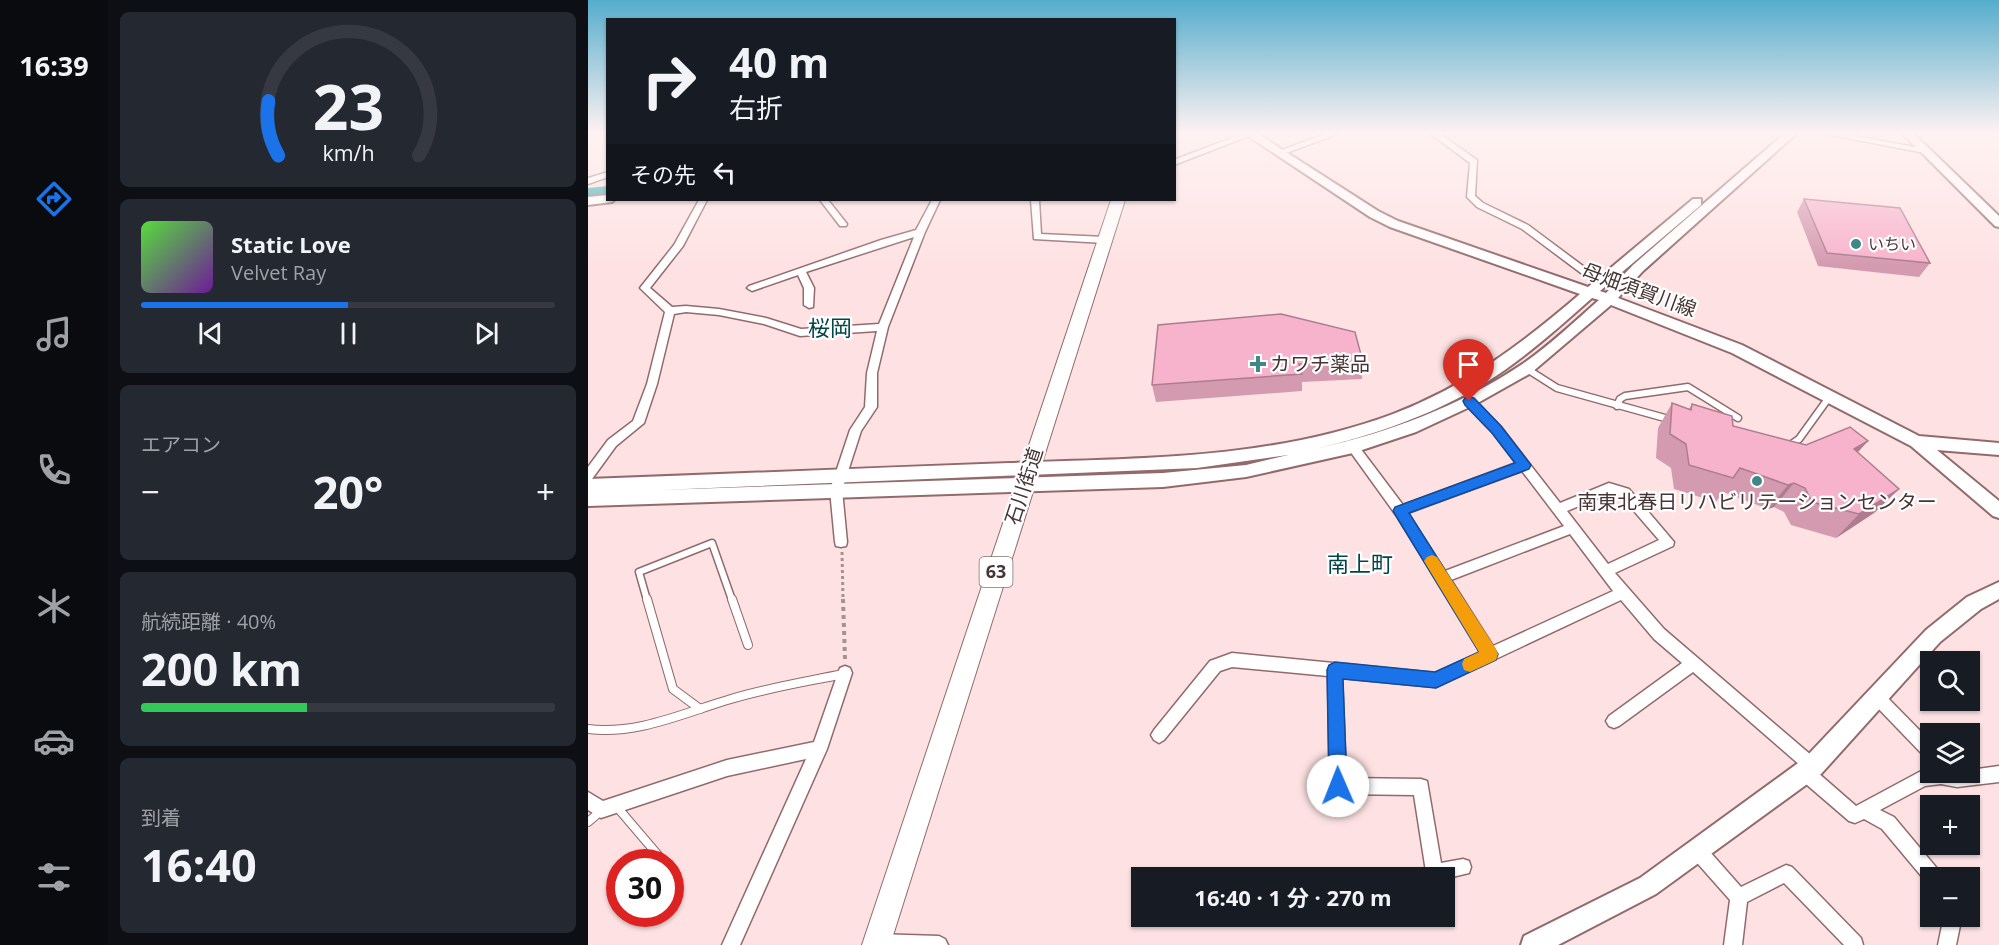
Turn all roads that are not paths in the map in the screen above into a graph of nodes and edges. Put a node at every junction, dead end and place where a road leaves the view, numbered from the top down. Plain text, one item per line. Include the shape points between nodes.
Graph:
1 (1318, 178) edge
2 (1473, 178) edge
3 (1728, 178) edge
4 (1741, 178) edge
5 (1953, 178) edge
6 (606, 199) edge
7 (588, 201) edge
8 (702, 201) edge
9 (936, 201) edge
10 (1035, 201) edge
11 (1118, 201) edge
12 (826, 202) edge
13 (1999, 223) edge
14 (843, 224) dead end
15 (920, 232) junction
16 (1105, 240) junction
17 (801, 271) junction
18 (1588, 273) dead end
19 (752, 288) dead end
20 (1598, 295) junction
21 (808, 305) dead end
22 (670, 311) junction
23 (883, 327) junction
24 (1526, 369) junction
25 (1830, 396) junction
26 (1469, 401) junction
27 (1617, 406) junction
28 (1738, 418) dead end
29 (1683, 423) edge
30 (1917, 442) junction
31 (1353, 447) junction
32 (1782, 447) edge
33 (1999, 448) edge
34 (1524, 465) junction
35 (588, 476) edge
36 (1027, 477) junction
37 (838, 484) junction
38 (588, 486) edge
39 (588, 499) edge
40 (1558, 509) junction
41 (1400, 511) junction
42 (1999, 511) edge
43 (1573, 528) junction
44 (841, 542) road end
45 (1606, 571) junction
46 (1442, 578) junction
47 (1999, 590) edge
48 (1623, 593) junction
49 (748, 645) dead end
50 (1490, 654) junction
51 (1693, 663) junction
52 (1335, 670) junction
53 (845, 673) joint
54 (1876, 698) junction
55 (700, 709) junction
56 (1614, 721) dead end
57 (588, 729) edge
58 (1159, 735) dead end
59 (1920, 742) edge
60 (819, 749) junction
61 (1809, 769) junction
62 (1999, 774) edge
63 (1980, 775) edge
64 (1920, 780) edge
65 (588, 800) edge
66 (608, 808) junction
67 (1863, 810) junction
68 (588, 822) edge
69 (651, 849) edge
70 (1697, 850) junction
71 (1463, 867) dead end
72 (1925, 867) edge
73 (1738, 897) junction
74 (1951, 927) edge
75 (876, 944) edge
76 (1855, 944) edge
77 (731, 945) edge
78 (939, 945) edge
79 (1533, 945) edge
80 (1733, 945) edge
81 (1947, 945) edge

1 - 20 street, 母畑須賀川線 via 1394,224
2 - 18 street via 1471,197 1480,205 1525,227
3 - 20 street
4 - 20 street via 1638,268
5 - 13 street
6 - 7 street
8 - 22 street via 678,246 645,288
9 - 15 street
10 - 16 street via 1037,237
11 - 16 main road, 石川街道 / 63
12 - 14 street
15 - 17 street
15 - 23 street
16 - 36 main road, 石川街道 / 63
17 - 19 street
17 - 21 street via 809,288
20 - 24 street via 1550,351
20 - 25 street, 母畑須賀川線 via 1737,349
20 - 36 street via 1507,361 1407,416 1249,458
22 - 23 street via 719,312 766,321 800,333
22 - 35 street via 638,423 612,443
23 - 37 street via 872,373 871,407 856,430
24 - 26 street
24 - 27 lane via 1557,388
25 - 30 street, 母畑須賀川線
25 - 32 lane via 1799,439
26 - 31 street via 1410,428
26 - 34 street
27 - 28 lane via 1625,396 1688,387
27 - 29 lane
30 - 33 street
30 - 42 street, 母畑須賀川線
31 - 36 street via 1246,471 1163,480
31 - 41 street
34 - 40 street
34 - 41 street
36 - 37 street
36 - 75 main road, 石川街道 / 63
37 - 38 street
37 - 39 street
37 - 44 street
40 - 43 street
40 - 45 street via 1609,488 1625,492 1668,542
41 - 46 street
43 - 45 street
43 - 46 street
45 - 48 street
46 - 50 street
47 - 54 street via 1974,603 1933,636
48 - 50 street
48 - 51 street via 1659,634
49 - 55 lane via 712,543 639,572 673,689
50 - 52 street via 1436,680
51 - 56 street
51 - 61 street
52 - 58 street via 1232,660 1215,666
52 - 71 street via 1338,786 1421,788 1434,873
53 - 55 lane
53 - 60 street
54 - 59 street
54 - 61 street
55 - 57 lane via 605,733
60 - 66 street via 727,768
60 - 77 street
61 - 67 street via 1856,815
61 - 70 street
62 - 63 street
64 - 67 street
65 - 66 street
66 - 68 lane
66 - 69 lane
67 - 72 street via 1888,823
70 - 73 street
70 - 79 street via 1648,886
73 - 76 street via 1786,873
73 - 80 street
74 - 81 street
75 - 78 street

